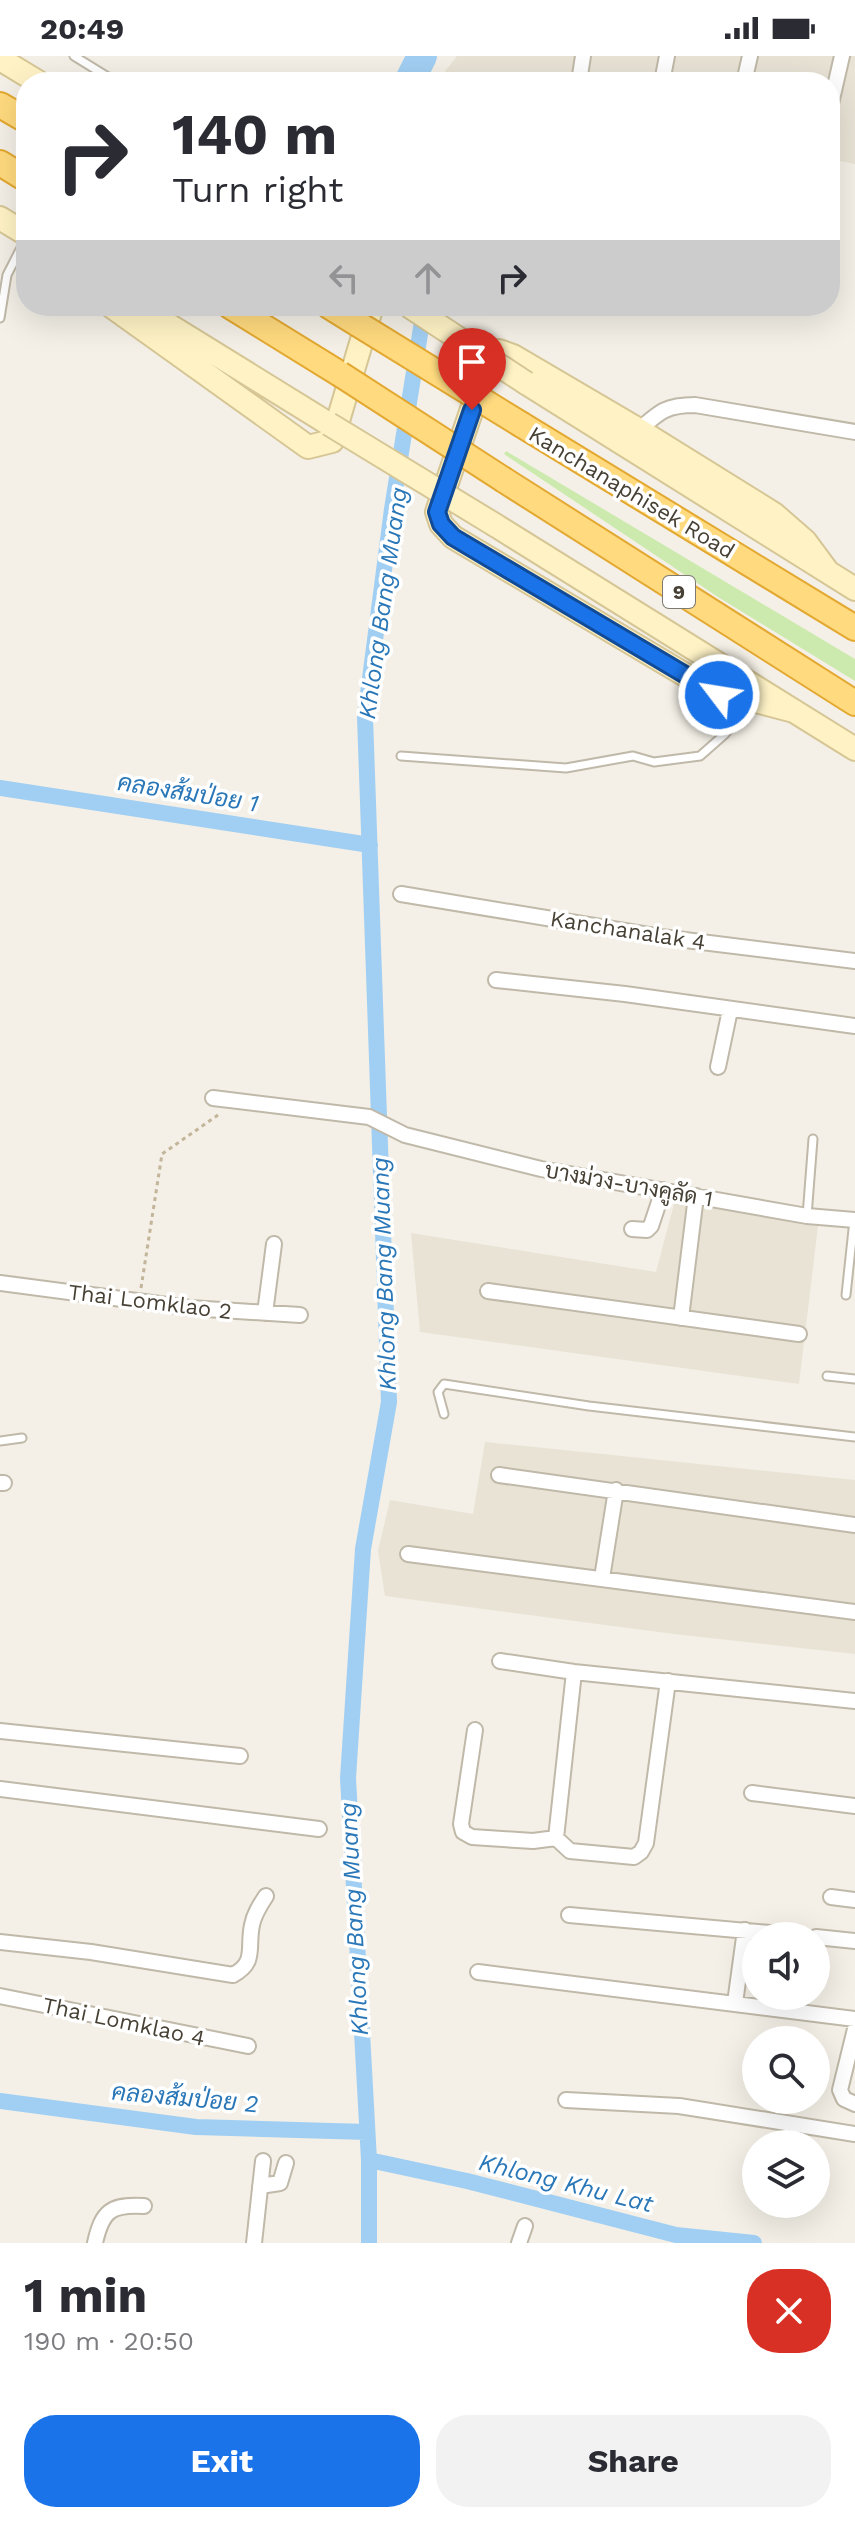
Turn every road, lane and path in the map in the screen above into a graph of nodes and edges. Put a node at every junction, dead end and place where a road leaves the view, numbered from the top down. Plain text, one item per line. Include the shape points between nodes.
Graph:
1 (74, 56) edge
2 (0, 59) edge
3 (21, 72) edge
4 (97, 72) edge
5 (16, 257) edge
6 (125, 316) edge
7 (154, 316) edge
8 (246, 316) edge
9 (365, 316) edge
10 (366, 316) edge
11 (424, 316) edge
12 (0, 318) edge
13 (639, 430) junction
14 (855, 432) edge
15 (828, 572) junction
16 (855, 589) edge
17 (855, 628) edge
18 (748, 699) junction
19 (855, 703) edge
20 (794, 711) junction
21 (855, 749) edge
22 (401, 756) dead end
23 (401, 894) dead end
24 (855, 961) edge
25 (496, 980) dead end
26 (730, 1010) junction
27 (855, 1026) edge
28 (718, 1067) dead end
29 (213, 1098) dead end
30 (238, 1101) junction
31 (813, 1139) dead end
32 (663, 1190) junction
33 (696, 1196) junction
34 (807, 1216) junction
35 (855, 1220) edge
36 (632, 1229) dead end
37 (274, 1244) dead end
38 (0, 1283) edge
39 (488, 1291) dead end
40 (846, 1295) dead end
41 (139, 1301) junction
42 (265, 1313) junction
43 (300, 1315) dead end
44 (681, 1318) junction
45 (799, 1334) dead end
46 (827, 1376) dead end
47 (855, 1379) edge
48 (444, 1414) dead end
49 (855, 1437) edge
50 (22, 1438) dead end
51 (0, 1441) edge
52 (499, 1475) dead end
53 (616, 1490) junction
54 (855, 1525) edge
55 (408, 1554) dead end
56 (602, 1578) junction
57 (855, 1612) edge
58 (500, 1661) dead end
59 (574, 1672) junction
60 (668, 1681) junction
61 (855, 1701) edge
62 (475, 1730) dead end
63 (0, 1731) edge
64 (240, 1756) dead end
65 (0, 1789) edge
66 (752, 1793) dead end
67 (855, 1806) edge
68 (319, 1829) dead end
69 (556, 1838) junction
70 (266, 1896) dead end
71 (831, 1897) dead end
72 (855, 1900) edge
73 (569, 1915) dead end
74 (742, 1930) edge
75 (830, 1938) edge
76 (855, 1941) edge
77 (0, 1942) edge
78 (742, 1952) edge
79 (478, 1972) dead end
80 (0, 1996) edge
81 (735, 2003) junction
82 (855, 2019) edge
83 (854, 2037) edge
84 (248, 2046) dead end
85 (566, 2100) dead end
86 (855, 2104) edge
87 (855, 2134) edge
88 (263, 2161) dead end
89 (286, 2163) dead end
90 (260, 2186) junction
91 (144, 2206) dead end
92 (525, 2226) dead end
93 (95, 2243) edge
94 (254, 2243) edge
95 (519, 2243) edge

1 - 4 lane
2 - 3 main road
5 - 12 lane via 7,275
6 - 9 main road via 308,447 332,441
7 - 20 main road, bridge
8 - 19 highway, 9, bridge
10 - 17 highway, Kanchanaphisek Road, bridge via 522,425
11 - 15 main road, bridge
13 - 14 street via 672,405 695,405
13 - 15 main road via 774,514 805,541
13 - 18 main road via 499,351 489,359 437,512 441,524 453,537 719,695
15 - 16 main road
18 - 20 main road
18 - 22 lane via 725,734 700,756 654,762 633,756 566,768
20 - 21 main road
23 - 24 street, Kanchanalak 4 via 661,937
25 - 26 street
26 - 27 street
26 - 28 street
29 - 30 street, บางม่วง-บางคูลัด 1
30 - 32 street, บางม่วง-บางคูลัด 1 via 369,1117 405,1135 541,1169
30 - 41 path via 162,1154
31 - 34 lane
32 - 33 street, บางม่วง-บางคูลัด 1
32 - 36 street via 651,1226
33 - 34 street, บางม่วง-บางคูลัด 1
33 - 44 street
34 - 35 street, บางม่วง-บางคูลัด 1
35 - 40 lane
37 - 42 street
38 - 41 street, Thai Lomklao 2
39 - 44 street
41 - 42 street, Thai Lomklao 2
42 - 43 street, Thai Lomklao 2
44 - 45 street
46 - 47 lane
48 - 49 lane via 438,1392 444,1384
50 - 51 lane
52 - 53 street
53 - 54 street
53 - 56 street
55 - 56 street
56 - 57 street
58 - 59 street
59 - 60 street
59 - 69 street
60 - 61 street
60 - 69 street via 641,1852 634,1857 570,1851
62 - 69 street via 463,1832 533,1841
63 - 64 street
65 - 68 street
66 - 67 street
70 - 77 street via 252,1924 249,1960 233,1975
71 - 72 street
73 - 74 street
75 - 76 street
78 - 81 street
79 - 81 street
80 - 84 street, Thai Lomklao 4
81 - 82 street
83 - 86 street via 840,2090
85 - 87 street via 679,2106
88 - 90 street
89 - 90 street via 280,2183
90 - 94 street
91 - 93 street via 113,2208 99,2225
92 - 95 street

